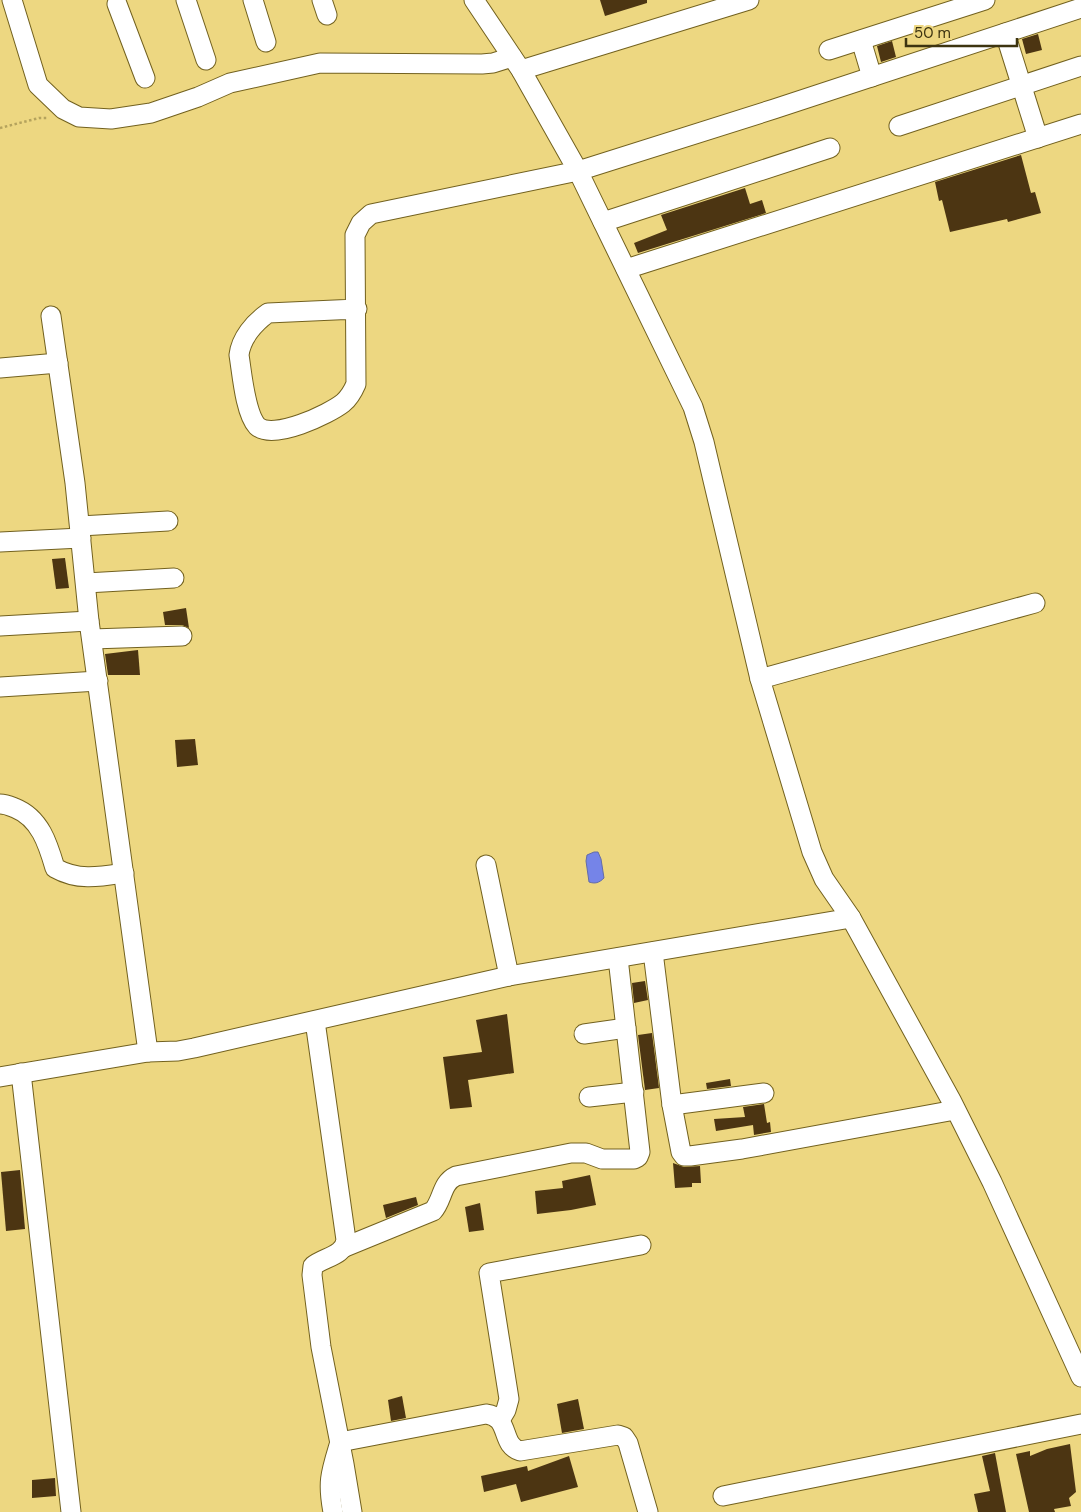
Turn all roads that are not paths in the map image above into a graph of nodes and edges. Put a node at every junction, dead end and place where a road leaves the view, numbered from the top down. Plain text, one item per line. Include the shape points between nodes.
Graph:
1 (12, 0) edge
2 (186, 0) edge
3 (253, 0) edge
4 (474, 0) edge
5 (749, 0) edge
6 (985, 0) edge
7 (118, 1) edge
8 (1081, 8) edge
9 (1005, 33) junction
10 (861, 40) junction
11 (266, 42) dead end
12 (830, 50) dead end
13 (206, 60) dead end
14 (516, 64) junction
15 (1081, 66) edge
16 (872, 77) junction
17 (145, 78) dead end
18 (1022, 86) junction
19 (1081, 124) edge
20 (899, 126) dead end
21 (1038, 138) junction
22 (830, 148) dead end
23 (578, 171) junction
24 (603, 222) junction
25 (626, 268) junction
26 (357, 309) junction
27 (51, 316) dead end
28 (58, 363) junction
29 (0, 368) edge
30 (168, 521) dead end
31 (81, 532) junction
32 (0, 542) edge
33 (174, 578) dead end
34 (86, 583) junction
35 (1035, 603) dead end
36 (89, 621) junction
37 (0, 626) edge
38 (182, 636) dead end
39 (92, 639) junction
40 (760, 679) junction
41 (98, 682) junction
42 (0, 687) edge
43 (0, 804) edge
44 (486, 865) dead end
45 (124, 874) junction
46 (851, 918) junction
47 (653, 952) junction
48 (618, 958) junction
49 (509, 976) junction
50 (315, 1021) junction
51 (626, 1028) junction
52 (584, 1034) dead end
53 (148, 1052) junction
54 (20, 1073) junction
55 (0, 1077) edge
56 (634, 1092) junction
57 (764, 1093) dead end
58 (589, 1097) dead end
59 (672, 1105) junction
60 (955, 1110) junction
61 (640, 1245) dead end
62 (345, 1247) junction
63 (1081, 1377) edge
64 (500, 1420) junction
65 (1081, 1424) edge
66 (340, 1442) junction
67 (723, 1496) dead end
68 (644, 1511) edge
69 (71, 1512) edge
70 (333, 1512) edge
71 (352, 1512) edge

1 - 14 street via 38,86 63,109 80,117 111,119 150,113 230,83 320,63
2 - 13 street
3 - 11 street
4 - 14 street
5 - 14 street
6 - 10 street
7 - 17 street
8 - 9 street
9 - 16 street
9 - 18 street
10 - 12 street
10 - 16 street
14 - 23 street
15 - 18 street
16 - 23 street
18 - 20 street
18 - 21 street
19 - 21 street
21 - 25 street
22 - 24 street
23 - 24 street
23 - 26 street via 371,214 355,235
24 - 25 street
25 - 40 street via 696,416
26 - 26 street via 268,313 247,334 239,355 250,412 257,426 265,430 279,430 298,425 323,415 351,395 356,384
27 - 28 street
28 - 29 street
28 - 31 street
30 - 31 street
31 - 32 street
31 - 34 street
33 - 34 street
34 - 36 street
35 - 40 street
36 - 37 street
36 - 39 street
38 - 39 street
39 - 41 street
40 - 46 street via 812,852 824,878
41 - 42 street
41 - 45 street
43 - 45 street via 22,810 37,823 55,868 89,878
44 - 49 street
45 - 53 street
46 - 47 street
46 - 60 street
47 - 48 street
47 - 59 street
48 - 49 street
48 - 51 street
49 - 50 street
50 - 53 street via 178,1051
50 - 62 street
51 - 52 street
51 - 56 street
53 - 54 street
54 - 55 street
54 - 69 street
56 - 58 street
56 - 62 street via 638,1157 602,1159 586,1153 571,1153 456,1176 446,1183 432,1211
57 - 59 street
59 - 60 street via 684,1156 742,1149
60 - 63 street via 992,1182
61 - 64 street via 489,1273 509,1399
62 - 66 street via 313,1266 312,1275 321,1347
64 - 66 street via 486,1414
64 - 68 street via 510,1444 520,1451 618,1435 624,1437
65 - 67 street
66 - 70 street via 330,1476
66 - 71 street

